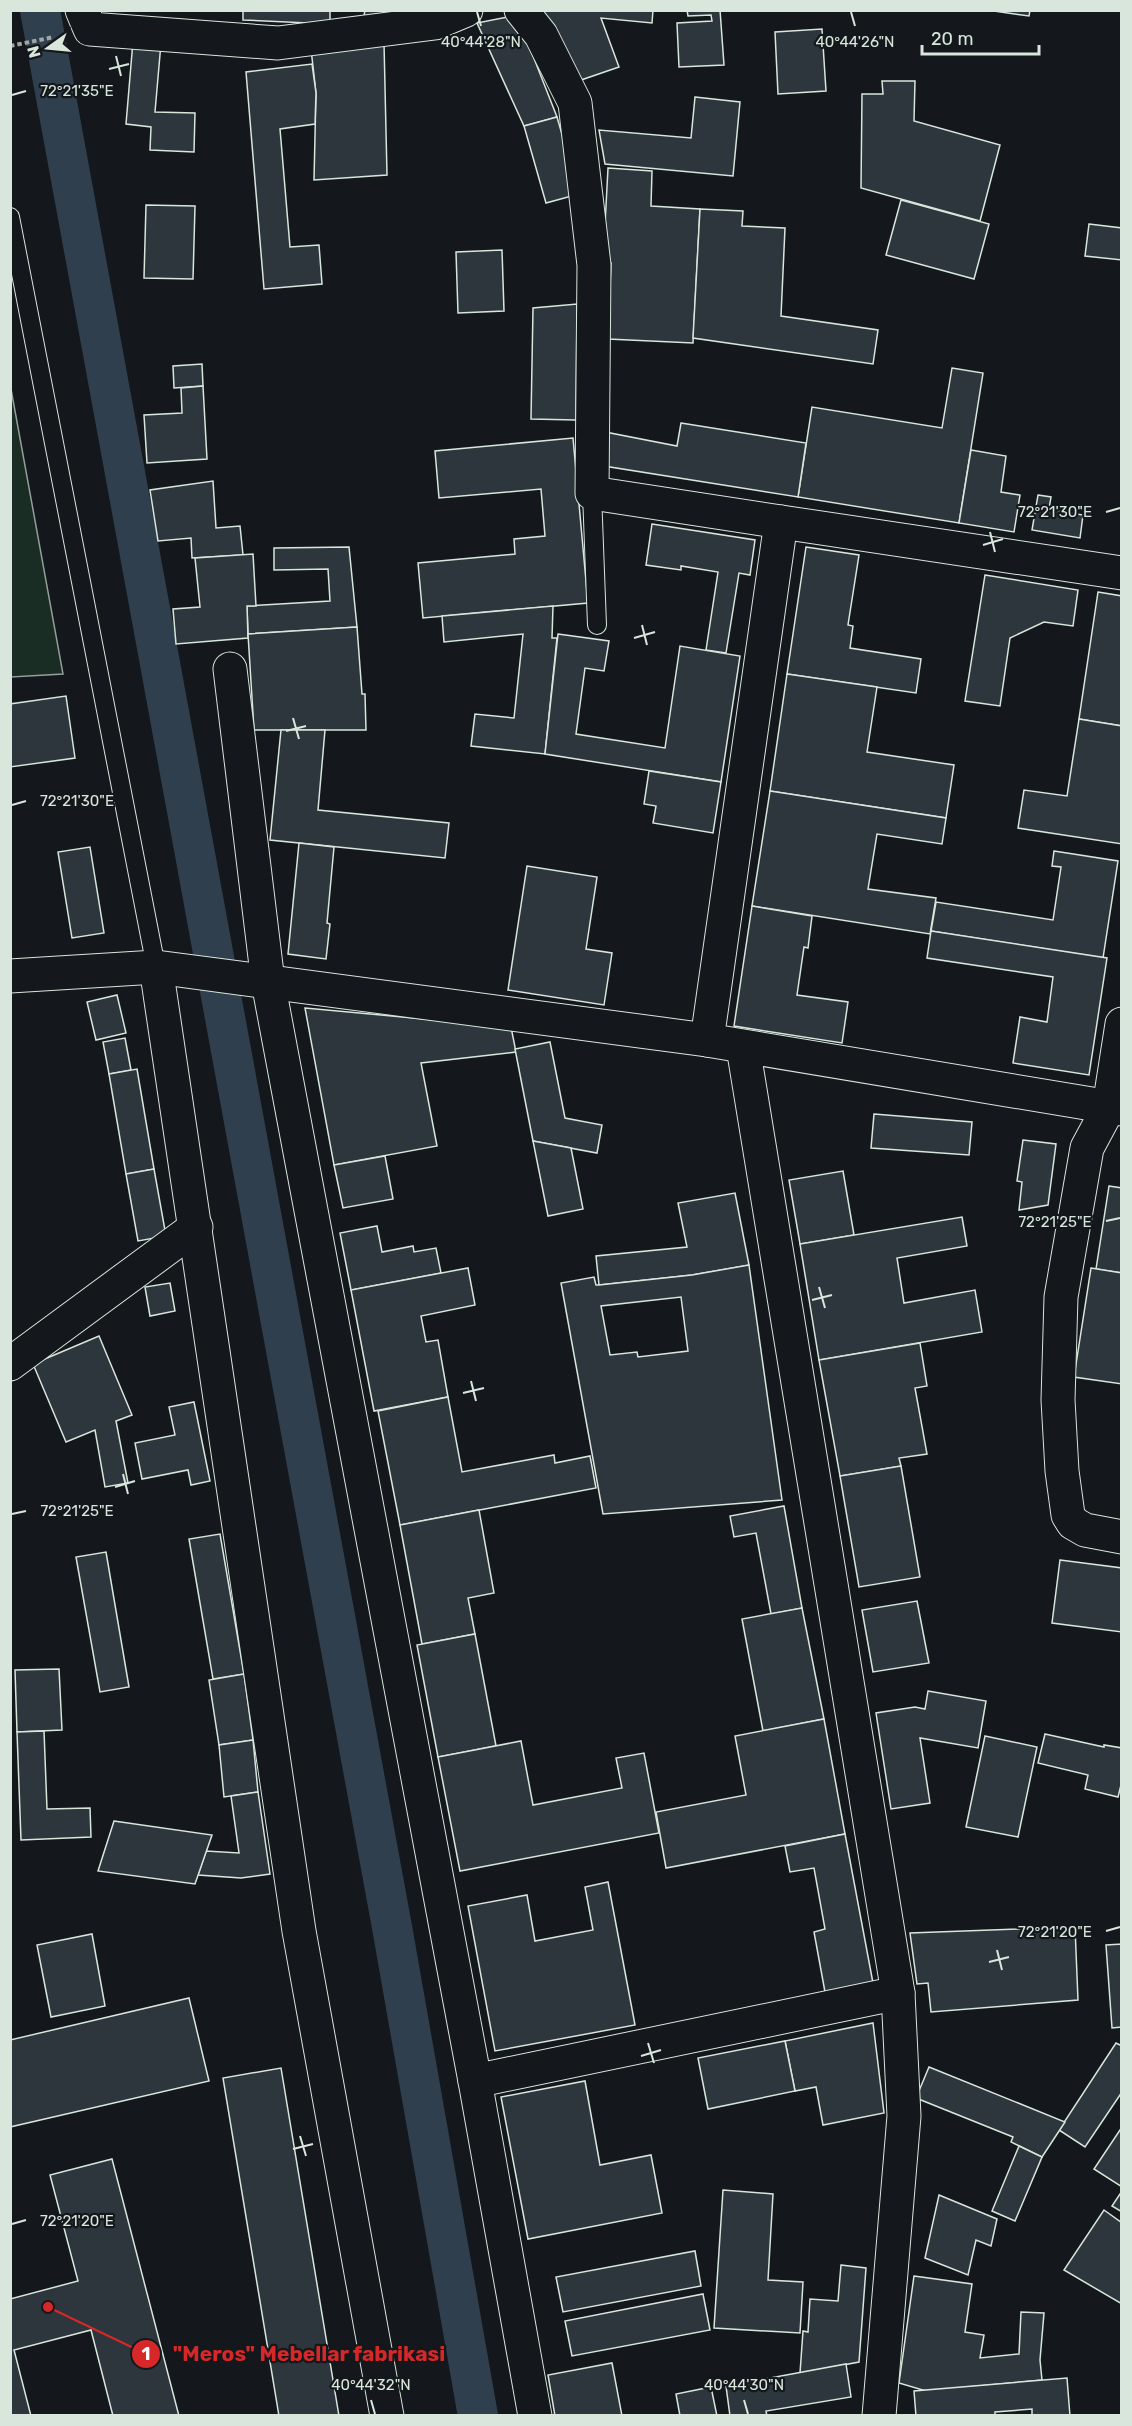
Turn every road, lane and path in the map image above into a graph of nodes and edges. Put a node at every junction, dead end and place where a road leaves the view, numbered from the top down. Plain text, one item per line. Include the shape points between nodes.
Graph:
1 (82, 10) edge
2 (466, 10) edge
3 (521, 10) edge
4 (57, 36) dead end
5 (10, 46) edge
6 (10, 217) edge
7 (592, 493) junction
8 (781, 522) junction
9 (1122, 573) edge
10 (597, 625) dead end
11 (230, 669) dead end
12 (156, 968) junction
13 (10, 976) edge
14 (268, 982) junction
15 (1122, 1024) edge
16 (707, 1040) junction
17 (743, 1047) junction
18 (1115, 1108) edge
19 (196, 1227) junction
20 (10, 1364) edge
21 (1122, 1537) edge
22 (898, 1993) junction
23 (475, 2081) junction
24 (387, 2415) edge
25 (535, 2415) edge
26 (879, 2415) edge

1 - 2 street via 90,29 278,43 435,23
3 - 7 street via 541,35 575,103 594,265
4 - 5 path
6 - 12 lane
7 - 8 street
7 - 10 lane
8 - 9 street
8 - 16 street
11 - 14 street
12 - 13 street
12 - 14 street
12 - 19 street
14 - 16 street
14 - 23 street
15 - 18 street
16 - 17 street
17 - 18 street
17 - 22 street
18 - 21 street via 1087,1148 1061,1298 1058,1400 1068,1515 1085,1530
19 - 20 street
19 - 24 street via 299,1931
22 - 23 street
22 - 26 street via 904,2116
23 - 25 street

